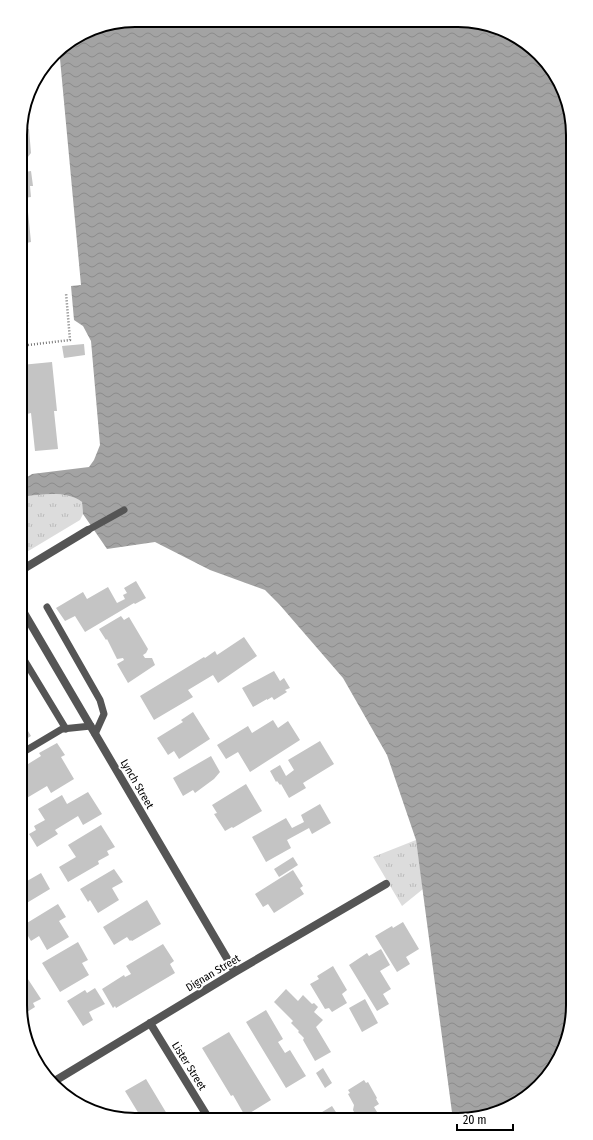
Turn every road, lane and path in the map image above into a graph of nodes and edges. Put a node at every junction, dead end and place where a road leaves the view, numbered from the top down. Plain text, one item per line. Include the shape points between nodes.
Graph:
1 (66, 293) dead end
2 (28, 345) dead end
3 (124, 510) dead end
4 (88, 530) joint
5 (27, 567) edge
6 (47, 607) dead end
7 (27, 618) edge
8 (27, 665) edge
9 (91, 726) junction
10 (66, 729) junction
11 (95, 734) junction
12 (27, 750) edge
13 (386, 884) dead end
14 (235, 972) junction
15 (150, 1023) junction
16 (57, 1079) edge
17 (205, 1113) edge

1 - 2 path via 70,340
3 - 4 lane
4 - 5 street
6 - 11 lane via 100,700 104,714
7 - 9 street, Lynch Street
8 - 10 lane
9 - 10 lane
9 - 11 street, Lynch Street
10 - 12 lane
11 - 14 street, Lynch Street
13 - 14 street, Dignan Street
14 - 15 street, Dignan Street
15 - 16 street, Dignan Street
15 - 17 street, Lister Street

